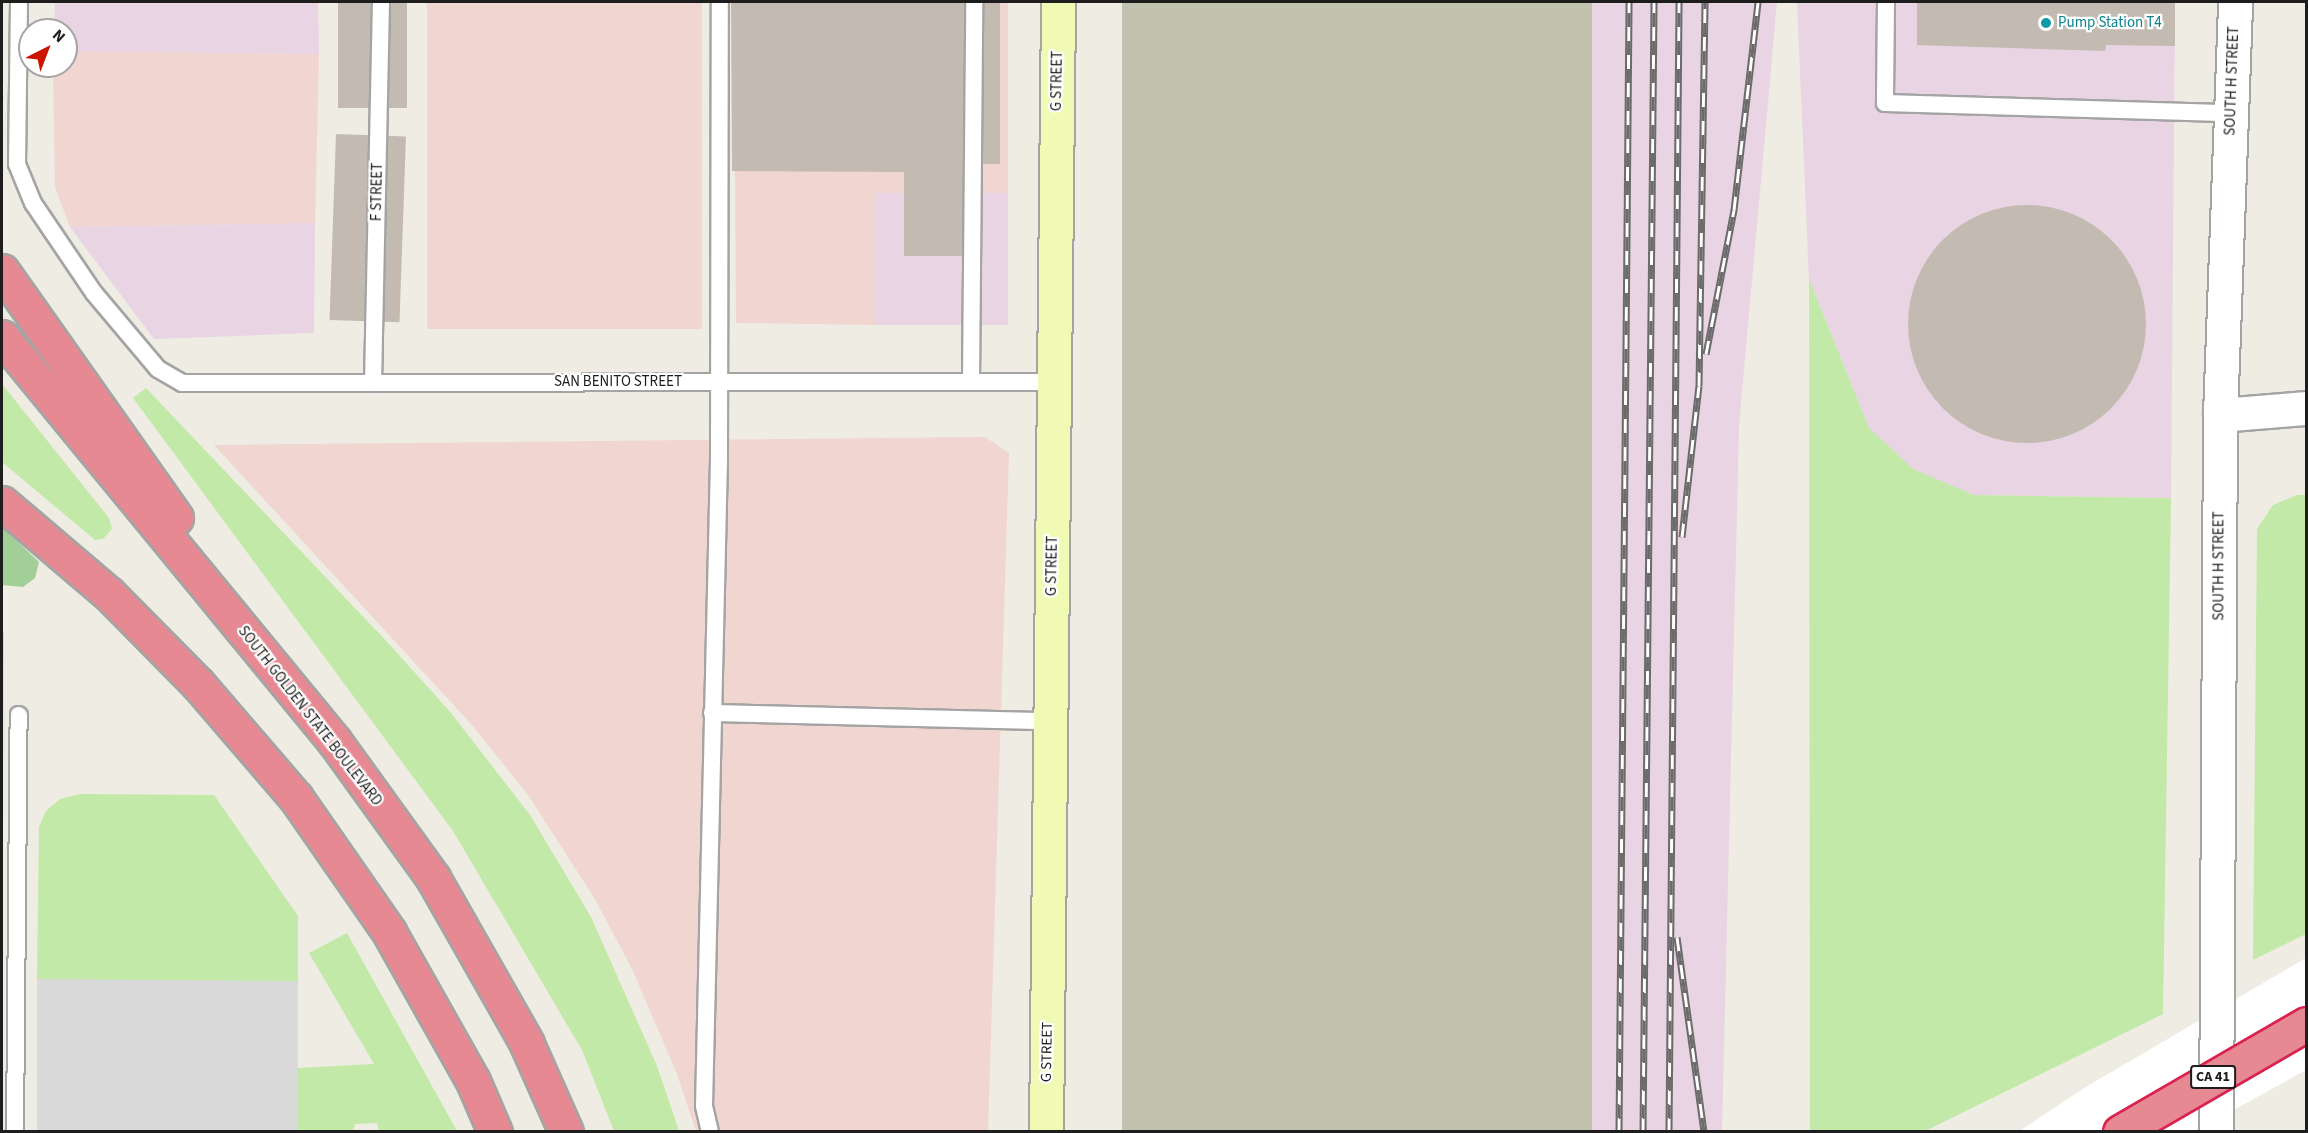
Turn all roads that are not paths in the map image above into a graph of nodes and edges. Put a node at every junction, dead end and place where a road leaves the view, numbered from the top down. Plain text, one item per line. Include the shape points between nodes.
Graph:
1 (19, 2) edge
2 (381, 2) edge
3 (720, 2) edge
4 (974, 2) edge
5 (1058, 2) edge
6 (1886, 2) edge
7 (2235, 2) edge
8 (2231, 113) junction
9 (2, 271) edge
10 (2, 337) edge
11 (718, 382) junction
12 (971, 382) junction
13 (1054, 382) junction
14 (373, 383) junction
15 (2307, 408) edge
16 (2220, 415) junction
17 (2, 503) edge
18 (712, 713) junction
19 (19, 715) dead end
20 (1050, 721) junction
21 (334, 742) junction
22 (2307, 1024) edge
23 (15, 1131) edge
24 (495, 1131) edge
25 (566, 1131) edge
26 (710, 1131) edge
27 (1046, 1131) edge
28 (2120, 1131) edge
29 (2216, 1131) edge

1 - 14 lane, SAN BENITO STREET via 17,164 33,203 94,293 158,369 182,383
2 - 14 lane, F STREET
3 - 11 lane
4 - 12 lane
5 - 13 street, G STREET
6 - 8 lane via 1885,104
7 - 8 street, SOUTH H STREET
8 - 16 street, SOUTH H STREET
9 - 21 highway
10 - 21 highway, SOUTH GOLDEN STATE BOULEVARD
11 - 12 lane, SAN BENITO STREET
11 - 14 lane, SAN BENITO STREET
11 - 18 lane
12 - 13 lane, SAN BENITO STREET
13 - 20 street, G STREET
15 - 16 street
16 - 29 street, SOUTH H STREET
17 - 24 highway via 117,602 198,684 296,798 389,932 473,1081
18 - 20 lane
18 - 26 lane via 704,1106
19 - 23 lane
20 - 27 street, G STREET
21 - 25 highway, SOUTH GOLDEN STATE BOULEVARD via 434,878 526,1042
22 - 28 highway, CA 41, bridge

